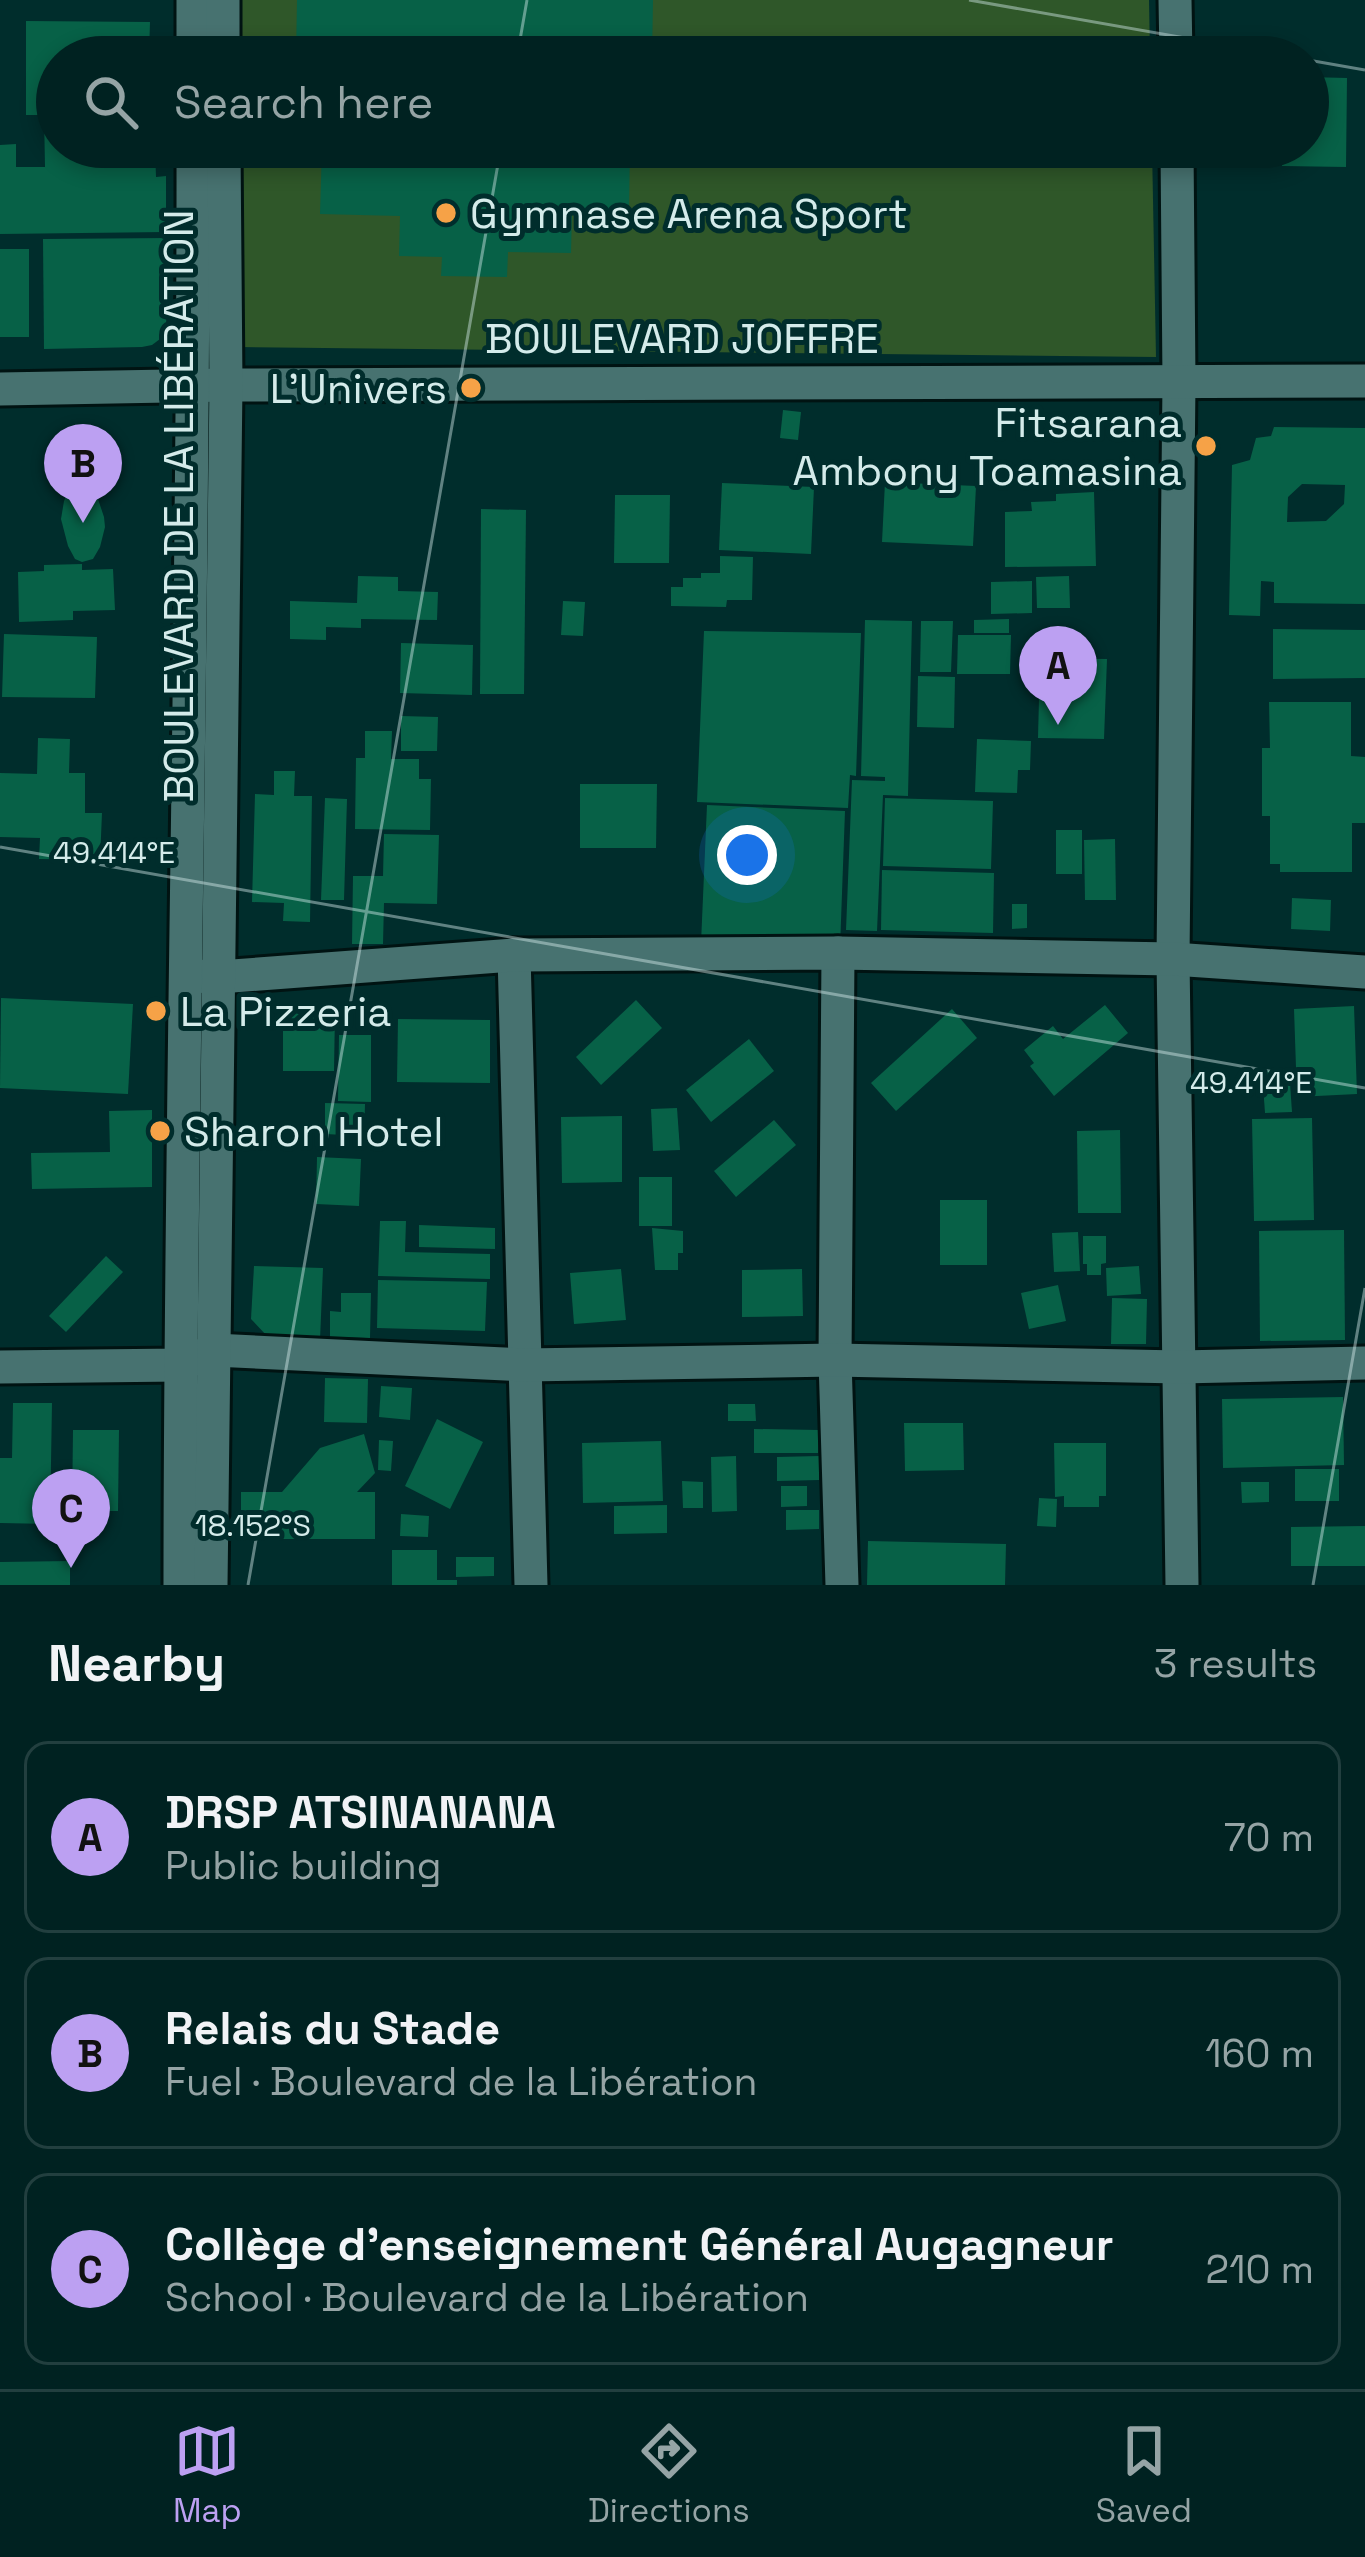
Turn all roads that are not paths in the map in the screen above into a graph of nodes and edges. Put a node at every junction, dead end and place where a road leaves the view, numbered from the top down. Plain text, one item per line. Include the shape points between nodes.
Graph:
1 (193, 0) edge
2 (223, 0) edge
3 (1175, 0) edge
4 (193, 36) edge
5 (223, 36) edge
6 (1176, 36) edge
7 (194, 168) edge
8 (223, 168) edge
9 (1177, 168) edge
10 (1365, 381) edge
11 (1179, 382) junction
12 (210, 385) junction
13 (0, 389) edge
14 (838, 953) junction
15 (514, 955) junction
16 (1173, 959) junction
17 (1365, 972) edge
18 (202, 976) junction
19 (214, 1350) junction
20 (835, 1360) junction
21 (1365, 1364) edge
22 (180, 1365) junction
23 (525, 1365) junction
24 (1180, 1366) junction
25 (0, 1367) edge
26 (180, 1585) edge
27 (211, 1585) edge
28 (531, 1585) edge
29 (842, 1585) edge
30 (1182, 1585) edge

1 - 4 street
2 - 5 street
3 - 6 street
7 - 12 street, BOULEVARD DE LA LIBÉRATION
8 - 12 street, BOULEVARD DE LA LIBÉRATION
9 - 11 street
10 - 11 street, BOULEVARD JOFFRE
11 - 12 street, BOULEVARD JOFFRE
11 - 16 street
12 - 13 street, BOULEVARD JOFFRE
12 - 18 street, BOULEVARD DE LA LIBÉRATION
14 - 15 street
14 - 16 street
14 - 20 street
15 - 18 street
15 - 23 street
16 - 17 street
16 - 24 street
18 - 19 street, BOULEVARD DE LA LIBÉRATION
18 - 22 street, BOULEVARD DE LA LIBÉRATION
19 - 22 street
19 - 23 street
19 - 27 street, BOULEVARD DE LA LIBÉRATION
20 - 23 street
20 - 24 street
20 - 29 street
21 - 24 street
22 - 25 street
22 - 26 street, BOULEVARD DE LA LIBÉRATION
23 - 28 street
24 - 30 street

